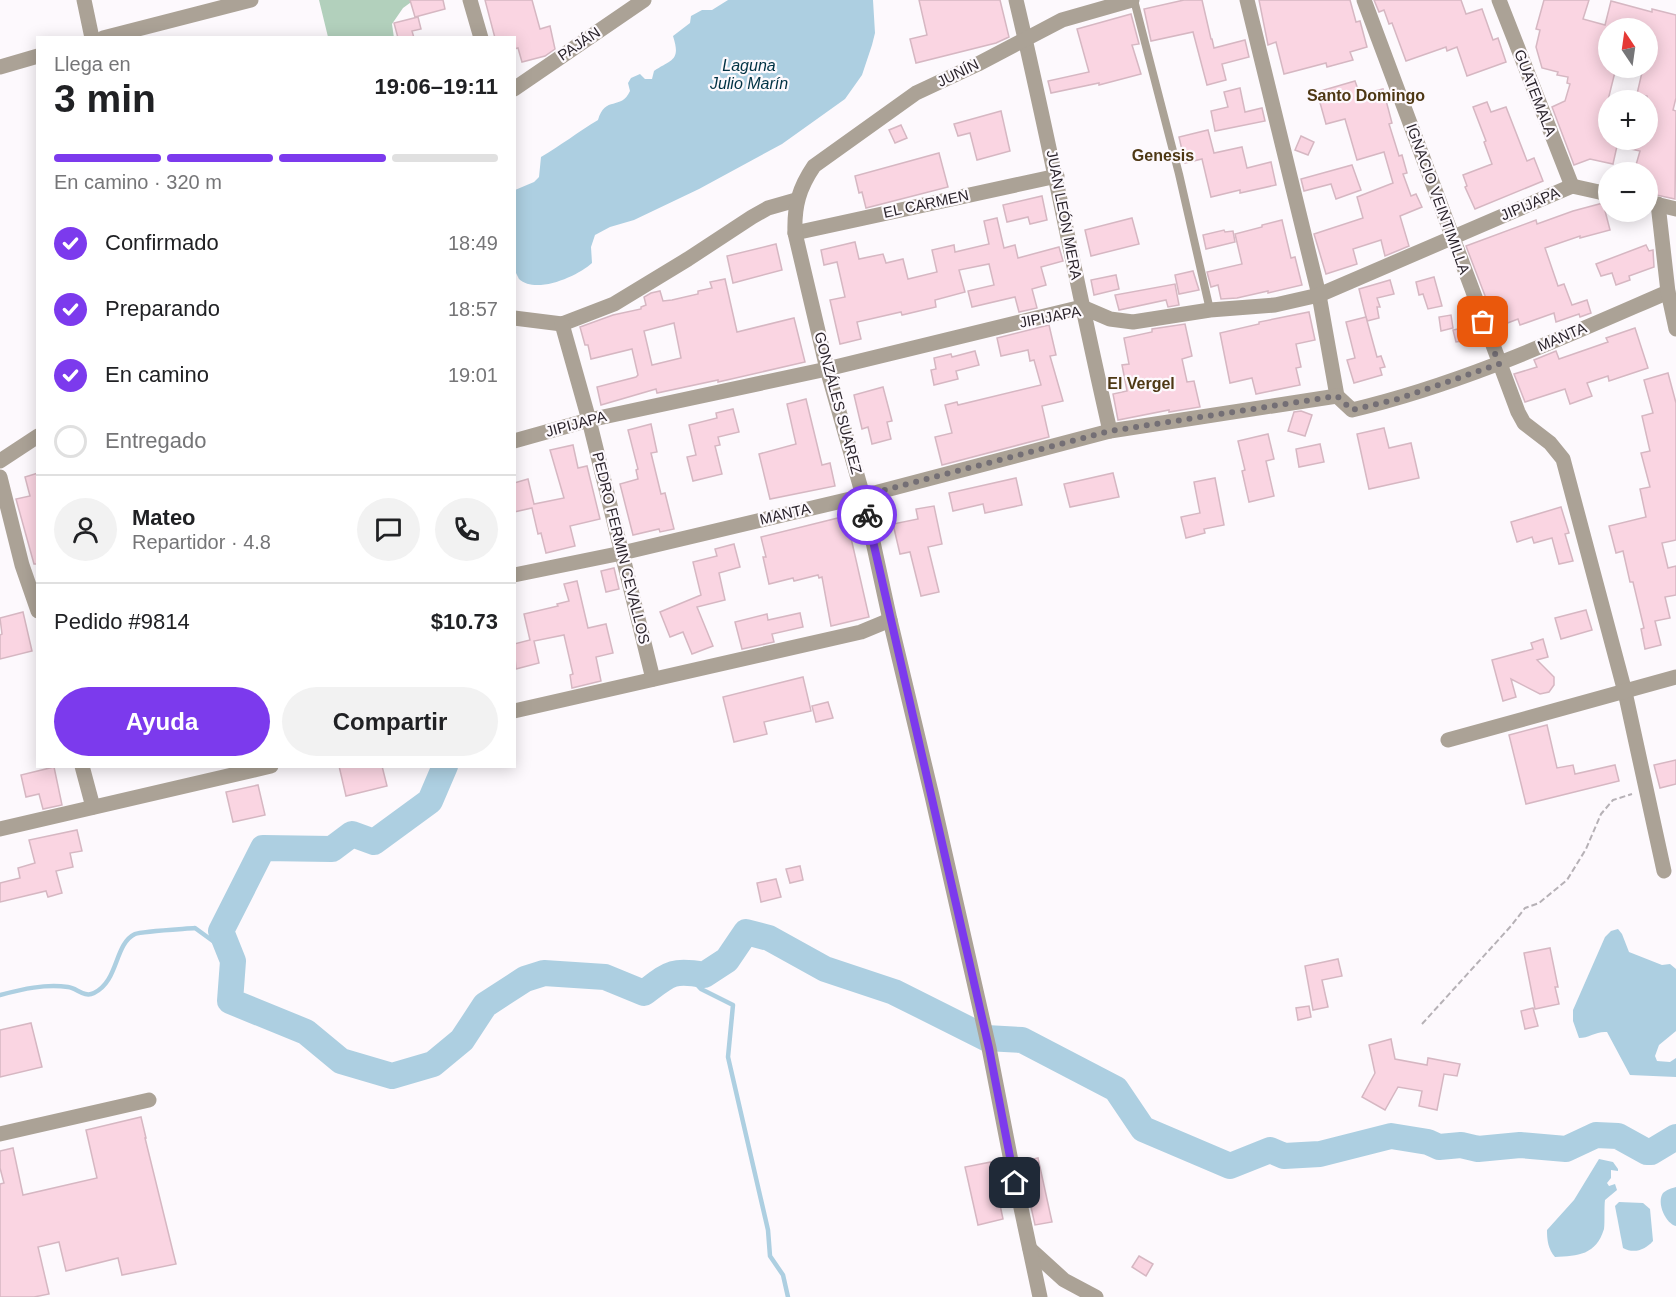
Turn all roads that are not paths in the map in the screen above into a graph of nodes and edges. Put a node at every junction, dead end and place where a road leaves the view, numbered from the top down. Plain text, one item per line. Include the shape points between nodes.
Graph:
1 (84, 0) edge
2 (251, 0) edge
3 (470, 0) edge
4 (644, 0) edge
5 (1016, 0) edge
6 (1133, 0) edge
7 (1247, 0) edge
8 (1364, 0) edge
9 (1499, 0) edge
10 (92, 36) edge
11 (111, 36) edge
12 (480, 36) edge
13 (1025, 39) junction
14 (36, 57) edge
15 (0, 66) edge
16 (516, 88) edge
17 (1057, 176) junction
18 (803, 181) joint
19 (1572, 186) junction
20 (1598, 192) edge
21 (796, 200) junction
22 (1658, 204) edge
23 (1676, 209) edge
24 (1656, 222) edge
25 (795, 233) junction
26 (1453, 236) junction
27 (1668, 292) junction
28 (1319, 295) junction
29 (1082, 307) junction
30 (1210, 310) junction
31 (516, 318) edge
32 (562, 324) junction
33 (1676, 329) edge
34 (1499, 364) junction
35 (827, 369) junction
36 (1337, 396) junction
37 (589, 420) junction
38 (1110, 431) junction
39 (36, 437) edge
40 (516, 440) edge
41 (0, 461) edge
42 (0, 477) edge
43 (862, 496) junction
44 (622, 553) junction
45 (30, 563) edge
46 (516, 575) edge
47 (36, 599) edge
48 (890, 620) junction
49 (1676, 677) edge
50 (653, 679) junction
51 (1625, 692) junction
52 (516, 711) edge
53 (1448, 740) dead end
54 (83, 768) edge
55 (265, 768) edge
56 (93, 807) junction
57 (0, 829) edge
58 (1664, 871) dead end
59 (149, 1100) dead end
60 (0, 1134) edge
61 (1030, 1249) junction
62 (1040, 1297) edge
63 (1096, 1297) edge

1 - 10 street
2 - 11 street
3 - 12 street
4 - 16 street, PAJÁN
5 - 13 street, JUAN LEÓN MERA
6 - 13 street, JUNÍN via 1062,20
6 - 30 lane
7 - 28 street
8 - 26 street, IGNACIO VEINTIMILLA
9 - 19 street, GUATEMALA
13 - 17 street, JUAN LEÓN MERA
13 - 18 street, JUNÍN via 916,93 814,166
14 - 15 street
17 - 25 street, EL CARMEN
17 - 29 street, JUAN LEÓN MERA
18 - 21 street, GONZÁLES SUAREZ
19 - 20 street
19 - 26 street, JIPIJAPA
21 - 25 street, GONZÁLES SUAREZ
21 - 32 street via 760,212 614,304
22 - 23 street
24 - 27 street
25 - 35 street, GONZÁLES SUAREZ
26 - 28 street, JIPIJAPA
26 - 34 street, IGNACIO VEINTIMILLA
27 - 33 street
27 - 34 street, MANTA
28 - 30 street, JIPIJAPA via 1275,305
28 - 36 street
29 - 30 street, JIPIJAPA via 1110,319 1132,322
29 - 35 street, JIPIJAPA
29 - 38 street, JUAN LEÓN MERA
31 - 32 street
32 - 37 street, PEDRO FERMIN CEVALLOS
34 - 36 street, MANTA via 1398,399 1352,410
34 - 51 street, IGNACIO VEINTIMILLA via 1524,423 1551,443 1563,459
35 - 37 street, JIPIJAPA
35 - 43 street, GONZÁLES SUAREZ
36 - 38 street, MANTA
37 - 40 street, JIPIJAPA
37 - 44 street, PEDRO FERMIN CEVALLOS
38 - 43 street, MANTA
39 - 41 street
42 - 45 street
43 - 44 street, MANTA
43 - 48 street, GONZÁLES SUAREZ
44 - 46 street, MANTA
44 - 50 street, PEDRO FERMIN CEVALLOS
45 - 47 street
48 - 50 street via 861,632
48 - 61 street, GONZÁLES SUAREZ via 981,1011
49 - 51 street
50 - 52 street
51 - 53 street
51 - 58 street, IGNACIO VEINTIMILLA
54 - 56 street
55 - 56 street
56 - 57 street
59 - 60 street
61 - 62 street, GONZÁLES SUAREZ
61 - 63 street via 1064,1280

